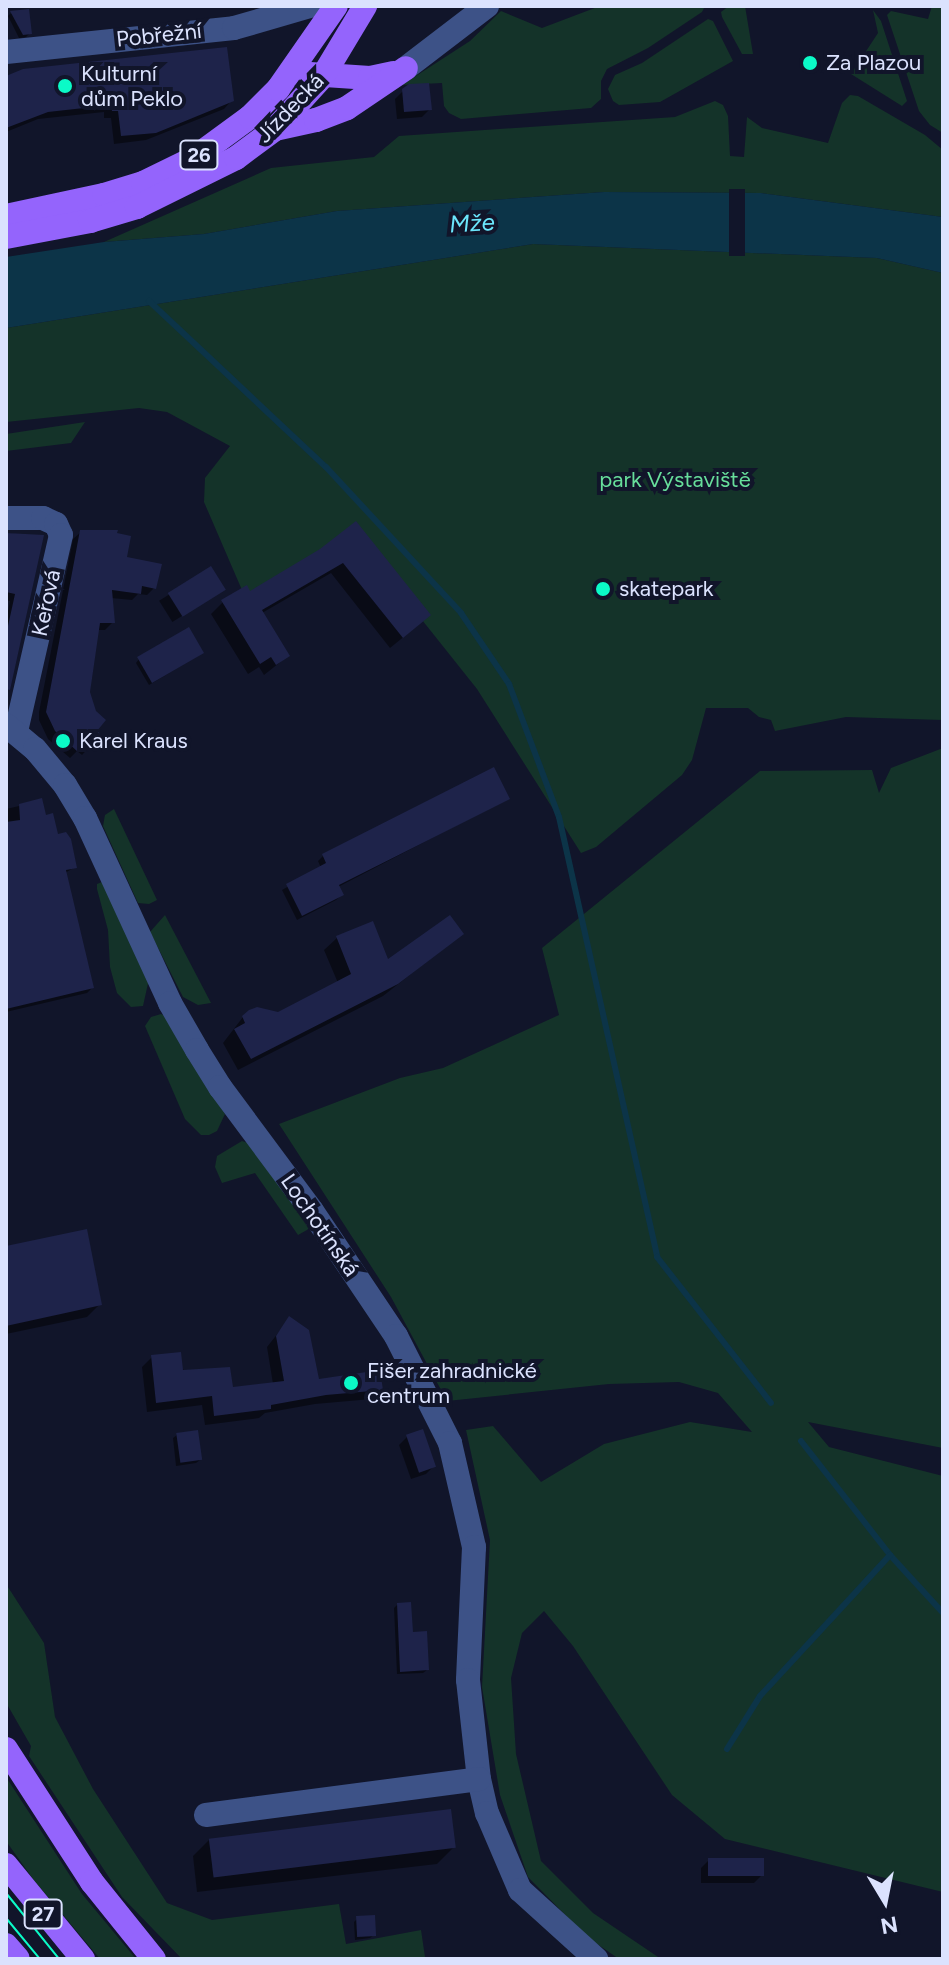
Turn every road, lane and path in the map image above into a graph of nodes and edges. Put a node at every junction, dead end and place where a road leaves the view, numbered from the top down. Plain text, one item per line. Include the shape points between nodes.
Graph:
1 (310, 6) edge
2 (336, 6) edge
3 (365, 6) edge
4 (487, 6) edge
5 (233, 17) edge
6 (348, 38) junction
7 (7, 48) edge
8 (406, 68) junction
9 (293, 71) junction
10 (323, 76) junction
11 (275, 129) junction
12 (6, 216) edge
13 (6, 237) edge
14 (6, 518) edge
15 (11, 729) edge
16 (6, 1749) edge
17 (479, 1779) junction
18 (206, 1815) dead end
19 (6, 1865) edge
20 (6, 1945) edge
21 (18, 1959) edge
22 (83, 1959) edge
23 (154, 1959) edge
24 (596, 1959) edge

1 - 5 street, Pobřežní
2 - 9 main road, Jízdecká / 26
3 - 6 main road, Jízdecká / 26
4 - 8 street
5 - 7 street, Pobřežní
6 - 8 main road via 368,65
6 - 10 main road, Jízdecká / 26
8 - 10 main road via 370,78
8 - 11 main road via 347,108
9 - 10 main road
9 - 12 main road, Jízdecká / 26 via 250,117 172,171 104,195
10 - 11 main road, Jízdecká / 26
11 - 13 main road, Jízdecká / 26 via 205,176 137,207
14 - 15 street, Keřová via 43,518 56,524 61,535
15 - 17 street, Lochotínská via 65,785 197,1050 396,1336 450,1443 474,1547 468,1680
16 - 23 main road via 92,1882
17 - 18 street
17 - 24 street, Lochotínská via 487,1813 520,1890
19 - 22 main road, 27
20 - 21 main road, 27

